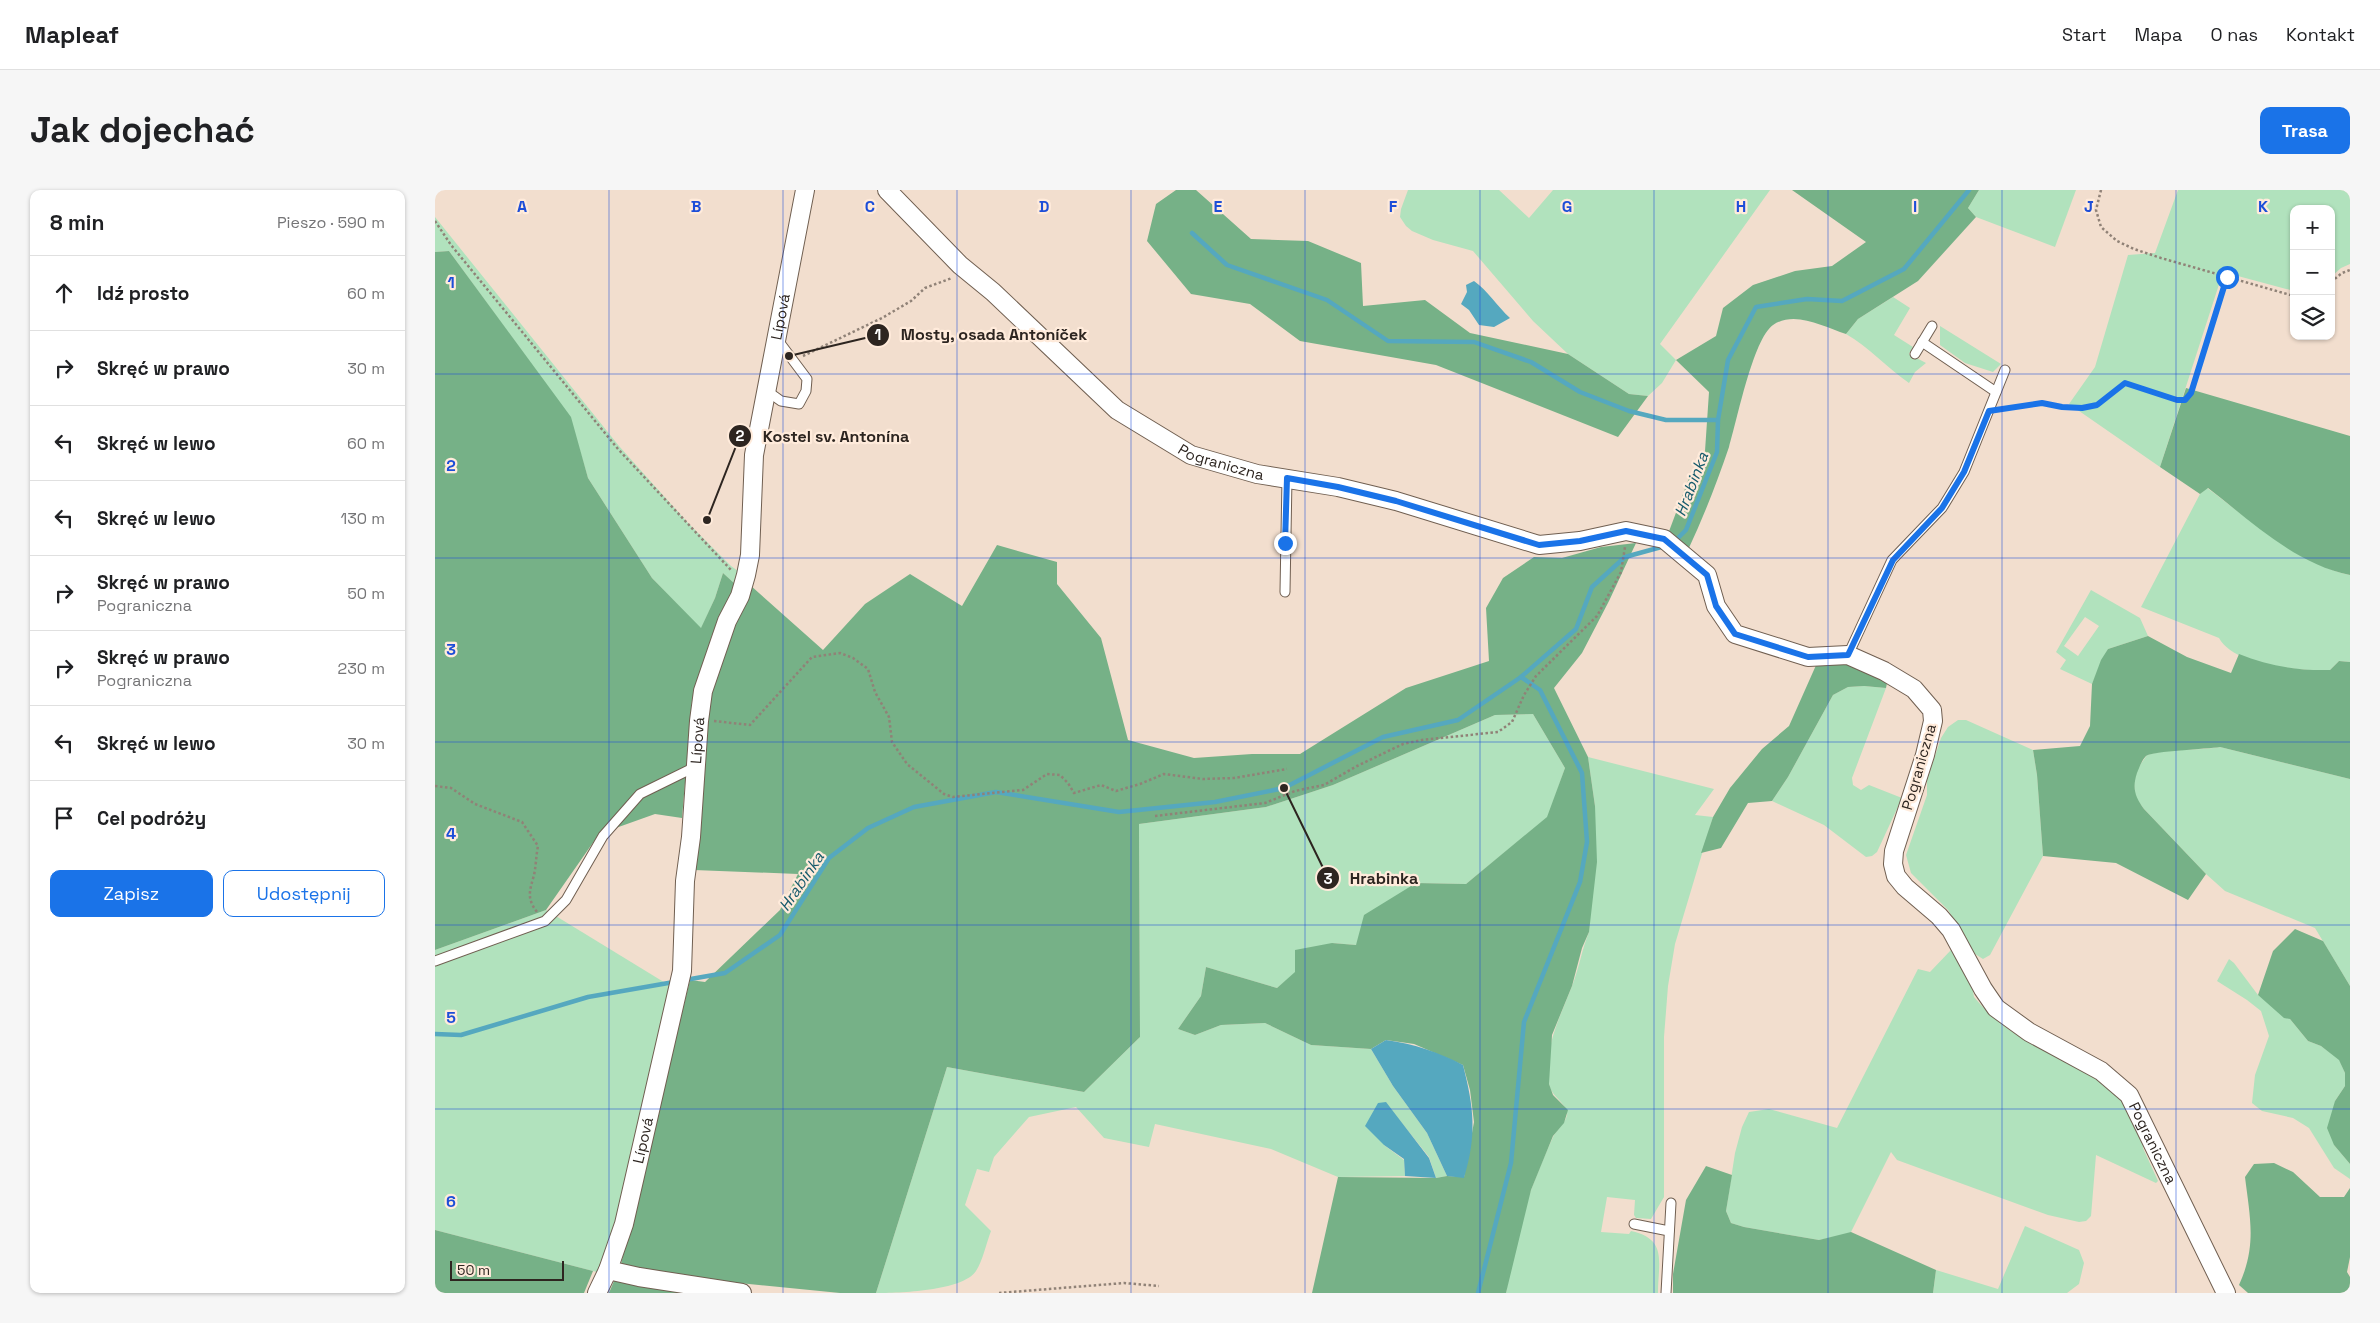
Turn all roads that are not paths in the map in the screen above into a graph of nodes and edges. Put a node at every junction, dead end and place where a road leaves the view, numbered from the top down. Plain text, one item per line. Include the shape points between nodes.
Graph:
1 (805, 190) edge
2 (887, 190) edge
3 (1932, 326) dead end
4 (777, 339) junction
5 (1922, 342) junction
6 (1915, 354) dead end
7 (2005, 370) dead end
8 (767, 391) junction
9 (1996, 392) junction
10 (1287, 478) junction
11 (1285, 592) dead end
12 (1848, 655) junction
13 (697, 766) junction
14 (435, 961) edge
15 (1671, 1203) dead end
16 (1634, 1224) dead end
17 (1669, 1231) junction
18 (608, 1270) junction
19 (597, 1293) edge
20 (742, 1293) edge
21 (1666, 1293) edge
22 (2226, 1293) edge

1 - 4 street, Lípová
2 - 10 street, Pograniczna via 968,272 1117,410 1191,455 1257,474
3 - 5 lane
4 - 8 street, Lípová
4 - 8 lane via 807,379 806,391 799,404 781,401
5 - 6 lane
5 - 9 lane
7 - 9 lane
8 - 13 street, Lípová via 754,455 750,555 740,596 727,621 703,691
9 - 12 lane via 1964,472 1942,508 1893,560
10 - 11 lane
10 - 12 street, Pograniczna via 1396,501 1539,545 1580,541 1626,531 1664,539 1707,575 1716,606 1735,634 1808,657
12 - 22 street, Pograniczna via 1914,689 1931,710 1933,721 1925,755 1894,851 1896,876 1951,930 1996,1008 2029,1032 2101,1071 2129,1094
13 - 14 lane via 639,794 603,836 566,900 545,921
13 - 18 street, Lípová via 685,880 680,982 625,1224
15 - 17 lane
16 - 17 lane
17 - 21 lane
18 - 19 street, Lípová
18 - 20 street

